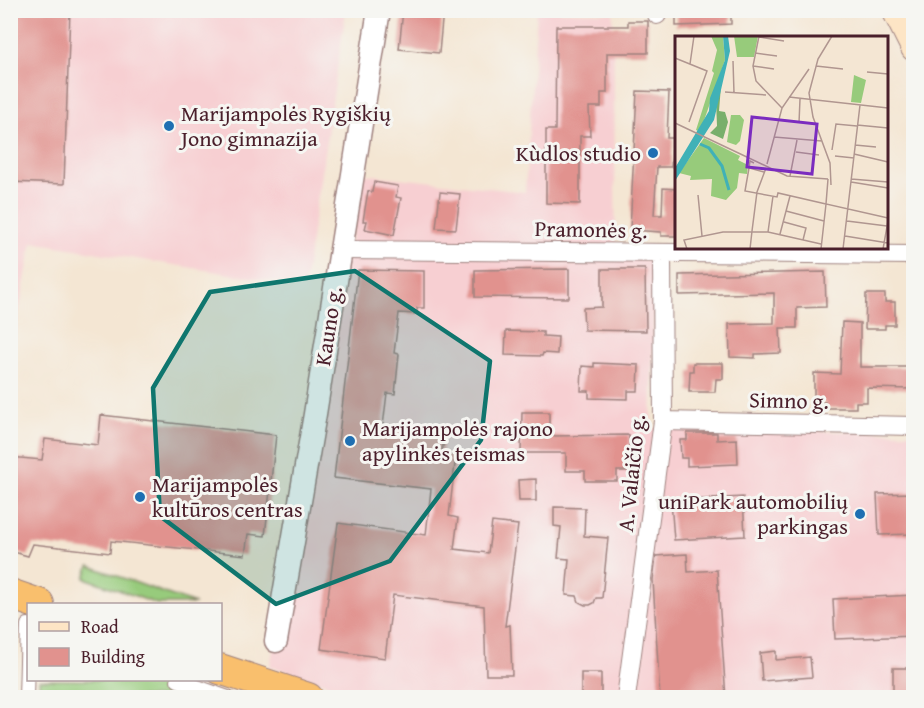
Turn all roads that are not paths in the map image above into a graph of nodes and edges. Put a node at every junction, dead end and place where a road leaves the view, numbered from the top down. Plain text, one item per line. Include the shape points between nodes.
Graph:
1 (379, 10) edge
2 (895, 10) edge
3 (914, 48) edge
4 (340, 250) junction
5 (662, 253) junction
6 (914, 255) edge
7 (663, 422) junction
8 (914, 426) edge
9 (10, 594) edge
10 (36, 603) edge
11 (276, 641) dead end
12 (27, 662) edge
13 (222, 670) edge
14 (181, 681) edge
15 (26, 698) edge
16 (228, 698) edge
17 (308, 698) edge
18 (626, 698) edge

1 - 4 street, Kauno g.
2 - 3 main road
4 - 5 street, Pramonės g.
4 - 11 street, Kauno g.
5 - 6 street, Pramonės g.
5 - 7 street, A. Valaičio g.
7 - 8 street, Simno g.
7 - 18 street, A. Valaičio g.
9 - 10 highway
12 - 15 street
13 - 17 highway
14 - 16 street

